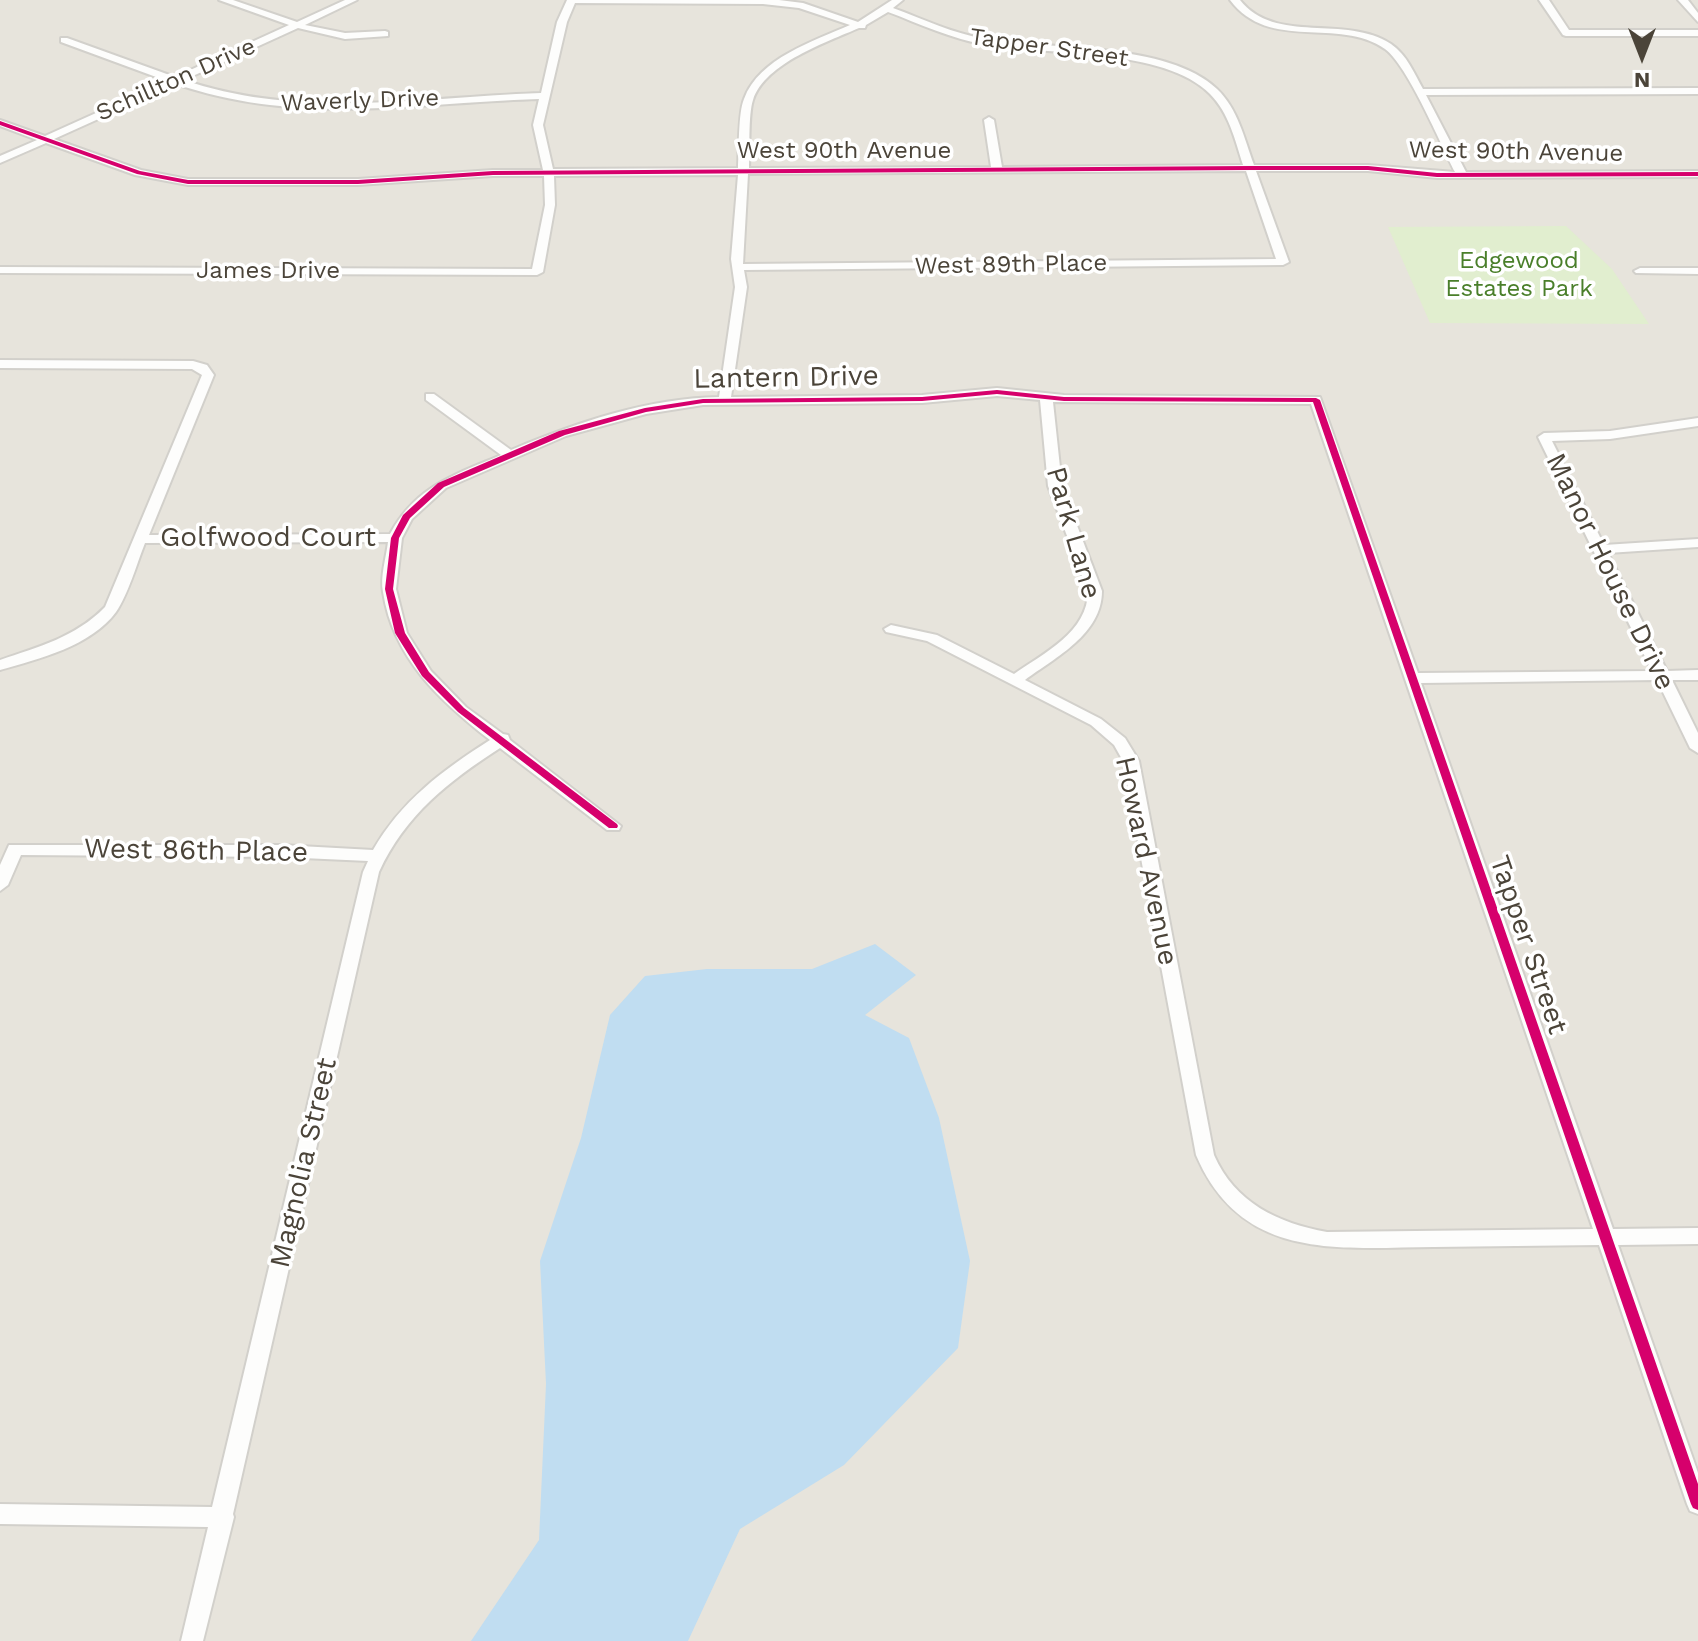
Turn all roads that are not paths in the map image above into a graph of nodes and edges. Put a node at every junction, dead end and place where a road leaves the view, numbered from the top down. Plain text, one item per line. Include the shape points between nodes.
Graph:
1 (224, 0) edge
2 (352, 0) edge
3 (573, 0) edge
4 (898, 0) edge
5 (1235, 0) edge
6 (1544, 0) edge
7 (1683, 0) edge
8 (888, 9) junction
9 (1698, 19) edge
10 (301, 23) junction
11 (862, 26) junction
12 (1698, 33) edge
13 (385, 34) dead end
14 (64, 40) dead end
15 (179, 79) junction
16 (1698, 91) edge
17 (1420, 92) junction
18 (545, 96) junction
19 (989, 120) dead end
20 (0, 123) edge
21 (45, 139) junction
22 (0, 160) edge
23 (1251, 168) junction
24 (997, 170) junction
25 (742, 172) junction
26 (549, 173) junction
27 (1698, 174) edge
28 (1462, 175) junction
29 (1283, 262) joint
30 (739, 267) junction
31 (0, 270) edge
32 (1640, 271) dead end
33 (1698, 271) edge
34 (0, 364) edge
35 (430, 397) dead end
36 (1046, 397) junction
37 (725, 399) junction
38 (1316, 400) joint
39 (1698, 422) edge
40 (508, 454) junction
41 (395, 538) junction
42 (141, 539) junction
43 (1698, 543) edge
44 (1600, 549) junction
45 (891, 629) dead end
46 (0, 665) edge
47 (1698, 675) edge
48 (1660, 676) junction
49 (1411, 678) junction
50 (1015, 680) junction
51 (503, 739) junction
52 (1698, 748) edge
53 (613, 826) dead end
54 (377, 856) junction
55 (0, 885) edge
56 (1603, 1236) junction
57 (1698, 1236) edge
58 (1698, 1504) edge
59 (0, 1514) edge
60 (223, 1517) junction
61 (192, 1641) edge

1 - 10 street
2 - 10 street, Schillton Drive
3 - 11 street via 763,1 800,5
3 - 18 street via 562,22
4 - 8 street
5 - 17 street via 1243,14 1258,21 1343,31 1382,43 1402,59
6 - 12 street via 1566,33
7 - 9 street
8 - 11 street
8 - 23 street, Tapper Street via 968,39 1107,52 1189,76 1224,102
10 - 13 street via 351,37
10 - 15 street, Schillton Drive
11 - 25 street via 792,57 755,85 746,107
14 - 15 street, Waverly Drive
15 - 18 street, Waverly Drive via 243,99 290,105
15 - 21 street, Schillton Drive
16 - 17 street
17 - 28 street
18 - 26 street via 538,129
19 - 24 street
20 - 21 street, West 90th Avenue
21 - 22 street, Schillton Drive
21 - 26 street, West 90th Avenue via 139,173 188,182 358,182
23 - 24 street, West 90th Avenue
23 - 28 street, West 90th Avenue
23 - 29 street, Tapper Street
24 - 25 street, West 90th Avenue
25 - 26 street, West 90th Avenue
25 - 30 street
26 - 31 street, James Drive via 550,205 537,272
27 - 28 street, West 90th Avenue
29 - 30 street, West 89th Place
30 - 37 street via 741,287
32 - 33 street
34 - 42 street via 203,368 207,378
35 - 40 street
36 - 37 street, Lantern Drive via 997,392 922,399
36 - 38 street, Lantern Drive
36 - 50 street, Park Lane via 1055,486 1096,605 1085,626
37 - 40 street, Lantern Drive via 611,419
38 - 49 street, Tapper Street
39 - 44 street, Manor House Drive via 1610,435 1544,437
40 - 41 street, Lantern Drive via 434,490 406,517
41 - 42 street, Golfwood Court
41 - 51 street, Lantern Drive via 389,589 400,633 438,688
42 - 46 street via 115,602 98,623 61,645
43 - 44 street
44 - 48 street, Manor House Drive
45 - 50 street, Howard Avenue via 932,638
47 - 48 street
48 - 49 street
48 - 52 street, Manor House Drive
49 - 56 street, Tapper Street
50 - 56 street, Howard Avenue via 1102,726 1128,754 1205,1155 1216,1180 1255,1216 1291,1233 1327,1240
51 - 53 street, Lantern Drive
51 - 54 street, Magnolia Street via 427,790
54 - 55 street, West 86th Place via 15,849
54 - 60 street, Magnolia Street
56 - 57 street
56 - 58 street, Tapper Street
59 - 60 street
60 - 61 street, Magnolia Street

